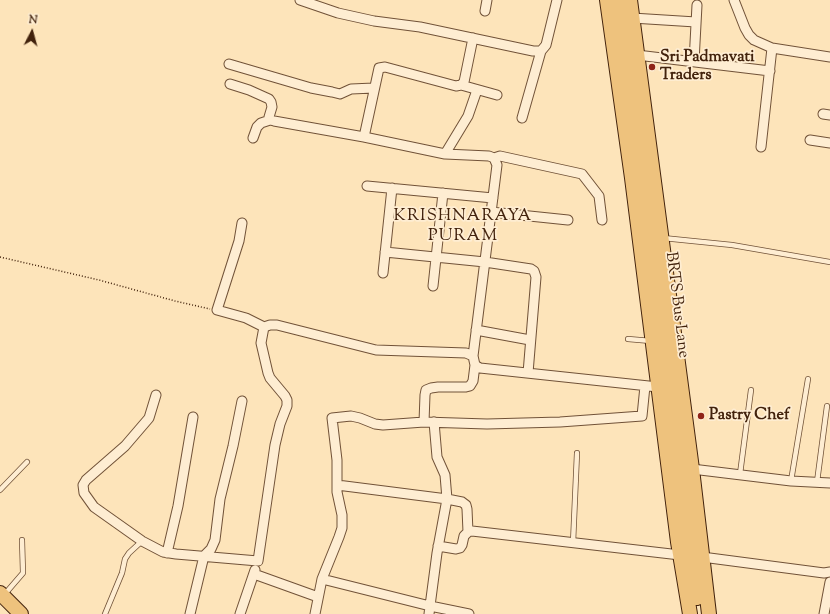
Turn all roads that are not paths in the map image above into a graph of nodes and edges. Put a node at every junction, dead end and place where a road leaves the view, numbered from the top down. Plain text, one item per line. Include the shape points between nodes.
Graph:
1 (300, 0) edge
2 (487, 0) edge
3 (557, 0) edge
4 (607, 0) edge
5 (618, 0) edge
6 (630, 0) edge
7 (734, 0) edge
8 (697, 5) dead end
9 (485, 11) dead end
10 (632, 18) junction
11 (696, 22) junction
12 (473, 38) junction
13 (772, 48) junction
14 (540, 51) junction
15 (637, 55) junction
16 (830, 57) edge
17 (694, 62) junction
18 (229, 64) dead end
19 (770, 70) junction
20 (230, 84) dead end
21 (462, 85) junction
22 (374, 88) junction
23 (478, 90) junction
24 (497, 95) dead end
25 (522, 118) dead end
26 (270, 120) junction
27 (364, 137) junction
28 (253, 138) dead end
29 (810, 140) dead end
30 (830, 143) edge
31 (761, 147) dead end
32 (445, 154) junction
33 (494, 158) junction
34 (367, 186) dead end
35 (392, 188) junction
36 (443, 193) junction
37 (493, 198) junction
38 (491, 212) junction
39 (568, 220) dead end
40 (602, 220) dead end
41 (242, 223) dead end
42 (661, 238) junction
43 (385, 252) junction
44 (436, 257) junction
45 (485, 262) junction
46 (830, 262) edge
47 (383, 273) dead end
48 (433, 286) dead end
49 (264, 327) junction
50 (476, 330) junction
51 (628, 339) dead end
52 (530, 340) junction
53 (653, 341) junction
54 (474, 361) junction
55 (528, 373) junction
56 (808, 379) dead end
57 (652, 386) junction
58 (751, 390) dead end
59 (156, 395) dead end
60 (242, 401) dead end
61 (827, 406) dead end
62 (193, 417) dead end
63 (424, 422) junction
64 (434, 422) junction
65 (577, 453) dead end
66 (27, 462) dead end
67 (692, 469) junction
68 (740, 474) junction
69 (791, 481) junction
70 (817, 482) junction
71 (830, 483) edge
72 (337, 485) junction
73 (0, 490) edge
74 (447, 499) junction
75 (468, 532) junction
76 (22, 540) dead end
77 (142, 541) junction
78 (573, 544) junction
79 (438, 546) junction
80 (167, 553) junction
81 (680, 555) junction
82 (204, 556) junction
83 (702, 558) junction
84 (258, 561) junction
85 (830, 572) edge
86 (254, 574) junction
87 (322, 579) junction
88 (830, 582) edge
89 (2, 594) edge
90 (318, 597) junction
91 (429, 610) edge
92 (21, 614) edge
93 (105, 614) edge
94 (190, 614) edge
95 (240, 614) edge
96 (315, 614) edge
97 (469, 614) edge
98 (690, 614) edge
99 (699, 614) edge
100 (709, 614) edge
101 (824, 614) edge

1 - 12 street via 338,13
2 - 9 street
3 - 14 street via 546,45
4 - 53 main road
5 - 99 main road, BRTS Bus Lane
6 - 10 main road
7 - 13 street via 749,35 760,44
8 - 11 street
10 - 11 street
10 - 15 main road
11 - 17 street
12 - 14 street
12 - 21 street
13 - 16 street
13 - 19 street
14 - 25 street
15 - 17 street
15 - 42 main road
17 - 19 street
18 - 22 street via 336,93 351,89
19 - 31 street
20 - 26 street via 272,102
21 - 22 street via 456,86 382,67 377,72
21 - 23 street
22 - 27 street
23 - 24 street
23 - 32 street via 468,116
26 - 27 street
26 - 28 street via 257,127
27 - 32 street
29 - 30 street
32 - 33 street
33 - 37 street via 497,165
33 - 40 street via 500,156 582,174 599,196
34 - 35 street
35 - 36 street
35 - 43 street
36 - 37 street
36 - 44 street
37 - 38 street
38 - 39 street
38 - 45 street
41 - 49 street via 218,310 246,318
42 - 46 lane via 732,245
42 - 67 main road
43 - 44 street
43 - 47 street
44 - 45 street
44 - 48 street
45 - 50 street
45 - 52 street via 534,271 536,277
49 - 54 street via 277,325 376,350 466,352
49 - 84 street via 261,343 268,373 285,396 287,406 275,445
50 - 52 street
50 - 54 street
51 - 53 lane
52 - 55 street
53 - 57 main road
54 - 55 street via 480,368
54 - 63 street via 473,382 470,386 426,390
55 - 57 street
56 - 69 lane
57 - 64 street via 642,416 560,422
57 - 81 main road
58 - 68 lane
59 - 77 street via 149,418 125,446 83,485 84,493 94,508
60 - 82 street via 220,499 215,540
61 - 70 lane
62 - 80 street
63 - 64 street
63 - 72 street via 382,425 351,416 332,418
64 - 74 street via 437,457 445,475
65 - 78 lane
66 - 73 lane
67 - 68 street
67 - 83 main road
68 - 69 street
69 - 70 street
70 - 71 street
72 - 74 street
72 - 87 street via 342,528
74 - 75 street via 466,505
74 - 79 street
75 - 78 street
75 - 79 street via 460,548
76 - 89 lane via 23,573
77 - 80 street
77 - 93 lane via 125,559
78 - 81 street
79 - 91 street
80 - 82 street
81 - 98 main road
82 - 84 street
82 - 94 street
83 - 85 street
83 - 100 main road
84 - 86 street
86 - 90 street
86 - 95 street
87 - 90 street
87 - 91 street
88 - 101 street
89 - 92 main road
90 - 96 street
91 - 97 street

